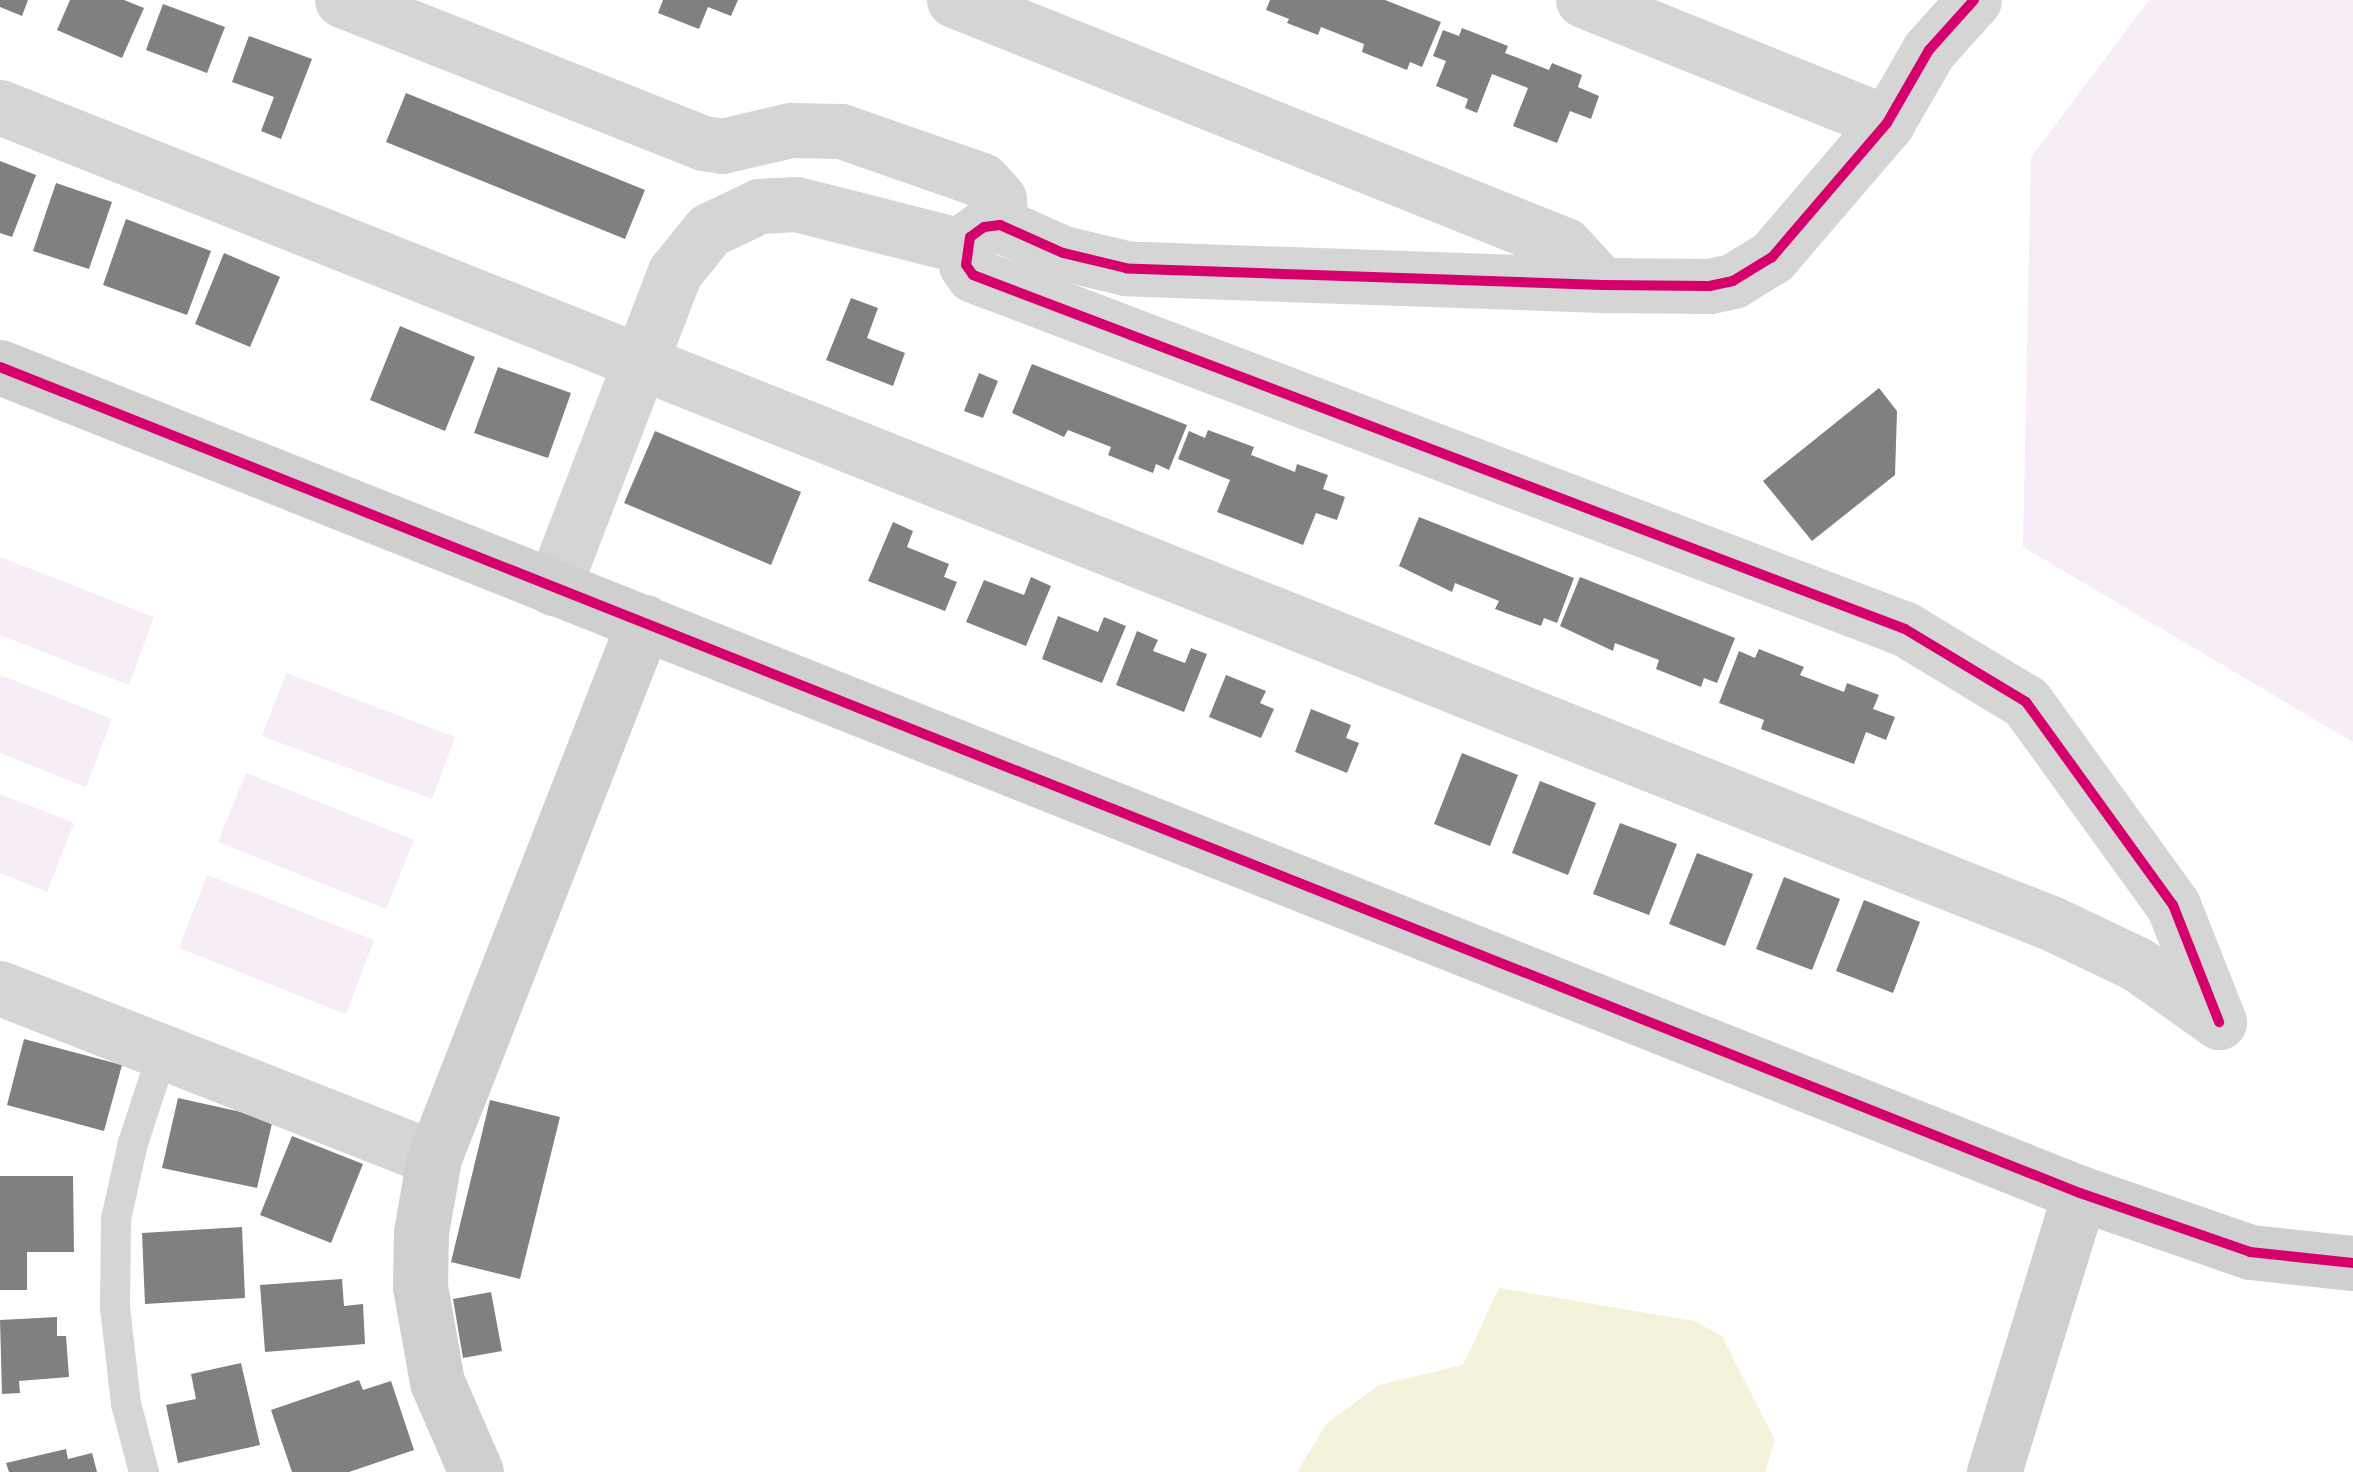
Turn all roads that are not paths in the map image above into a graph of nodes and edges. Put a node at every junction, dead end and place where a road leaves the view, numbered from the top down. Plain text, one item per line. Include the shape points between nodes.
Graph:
1 (342, 0) edge
2 (954, 0) edge
3 (1583, 0) edge
4 (1974, 0) edge
5 (1640, 11) edge
6 (0, 107) edge
7 (1887, 123) junction
8 (983, 236) junction
9 (1602, 285) junction
10 (642, 363) junction
11 (0, 368) edge
12 (553, 588) junction
13 (644, 622) junction
14 (0, 988) edge
15 (163, 1052) junction
16 (434, 1158) junction
17 (2080, 1194) junction
18 (2353, 1264) edge
19 (144, 1472) edge
20 (476, 1472) edge
21 (1994, 1472) edge

1 - 8 street via 704,143 722,146 791,130 841,131 982,180 999,199
2 - 9 street via 1565,245
3 - 5 street
4 - 7 street via 1929,50
5 - 7 street
6 - 10 street
7 - 9 street via 1772,257 1744,277 1710,286
8 - 9 street via 1126,268
8 - 10 street via 796,204 741,212 709,230 684,256
8 - 10 street via 965,259 972,276 1904,629 2026,702 2173,905 2219,1022 2136,964 2051,923
10 - 12 street
11 - 12 street
12 - 13 street
13 - 16 street
13 - 17 street
14 - 15 street
15 - 16 street
15 - 19 lane via 116,1219 114,1307 126,1404
16 - 20 street via 421,1232 420,1288 437,1382
17 - 18 street via 2250,1252
17 - 21 street

